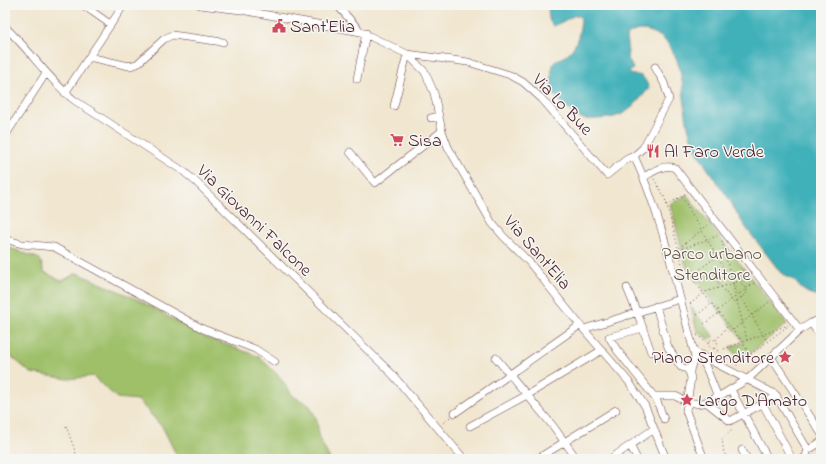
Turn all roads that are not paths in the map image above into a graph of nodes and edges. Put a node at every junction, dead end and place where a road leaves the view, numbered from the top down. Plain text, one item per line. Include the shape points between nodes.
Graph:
1 (83, 5) edge
2 (126, 5) edge
3 (200, 5) edge
4 (234, 5) edge
5 (337, 5) edge
6 (241, 10) junction
7 (110, 24) junction
8 (5, 27) edge
9 (364, 33) junction
10 (223, 42) dead end
11 (407, 54) junction
12 (89, 57) junction
13 (655, 67) dead end
14 (46, 73) junction
15 (357, 78) dead end
16 (65, 92) junction
17 (394, 106) dead end
18 (439, 116) junction
19 (431, 118) dead end
20 (442, 131) junction
21 (5, 136) edge
22 (350, 152) dead end
23 (634, 156) junction
24 (644, 177) junction
25 (5, 239) edge
26 (627, 288) dead end
27 (680, 299) junction
28 (656, 306) junction
29 (636, 312) junction
30 (821, 319) edge
31 (811, 323) junction
32 (582, 327) junction
33 (643, 328) junction
34 (800, 330) junction
35 (821, 337) edge
36 (602, 350) junction
37 (651, 352) dead end
38 (698, 354) junction
39 (771, 357) junction
40 (496, 358) dead end
41 (275, 362) dead end
42 (510, 374) junction
43 (690, 374) junction
44 (748, 379) junction
45 (730, 390) junction
46 (527, 395) junction
47 (654, 396) junction
48 (777, 396) junction
49 (718, 397) junction
50 (688, 402) junction
51 (706, 402) junction
52 (762, 404) junction
53 (616, 410) dead end
54 (455, 413) road end
55 (744, 414) junction
56 (664, 419) dead end
57 (470, 426) dead end
58 (654, 429) junction
59 (821, 433) edge
60 (565, 442) junction
61 (821, 442) edge
62 (630, 446) junction
63 (742, 450) dead end
64 (808, 450) junction
65 (464, 459) edge
66 (537, 459) edge
67 (577, 459) edge
68 (610, 459) edge
69 (637, 459) edge
70 (666, 459) edge
71 (704, 459) edge
72 (747, 459) edge
73 (768, 459) edge
74 (792, 459) edge
75 (803, 459) edge

1 - 7 street
2 - 7 street
3 - 6 street
4 - 6 street
5 - 9 street
6 - 9 street
7 - 12 street
8 - 14 street, Via Giovanni Falcone
9 - 11 street
9 - 15 street
10 - 12 street via 172,35 133,66
11 - 17 street
11 - 18 street, Via Sant'Elia via 425,72 434,93
11 - 23 street, Via Lo Bue via 468,62 510,74 542,99 607,175 627,158
12 - 16 street
13 - 23 street via 670,99 643,148
14 - 16 street, Via Giovanni Falcone
14 - 21 street
16 - 65 street, Via Giovanni Falcone via 196,182 392,374
18 - 19 street
18 - 20 street, Via Sant'Elia
20 - 22 street via 375,184
20 - 32 street, Via Sant'Elia via 456,164 492,223 529,262
23 - 24 street
24 - 27 street
24 - 34 street via 665,167 675,168
25 - 41 street via 22,244 54,247 203,330 255,348
26 - 29 street
27 - 28 street
27 - 38 street
28 - 29 street
28 - 43 street via 668,347 681,367 687,369
29 - 32 street
29 - 33 street
30 - 31 street
31 - 34 street
31 - 35 street
32 - 36 street, Via Sant'Elia
32 - 42 street
33 - 37 street
33 - 47 street via 609,337
34 - 39 street
36 - 46 street
36 - 58 street, Via Sant'Elia via 645,406
38 - 43 street via 691,365
38 - 44 street
38 - 49 street
39 - 44 street
39 - 59 street
40 - 42 street
42 - 46 street
42 - 54 street
43 - 50 street via 692,378
44 - 45 street
44 - 48 street
45 - 49 street
45 - 55 street
46 - 57 street
46 - 60 street
47 - 50 street via 675,396
47 - 56 street
48 - 52 street
48 - 64 street
49 - 51 street
50 - 51 street
50 - 71 street via 686,411
51 - 55 street via 730,421
52 - 55 street
52 - 74 street
53 - 60 street
55 - 73 street
58 - 62 street
58 - 70 street, Via Sant'Elia
60 - 66 street
60 - 67 street
61 - 64 street
62 - 68 street
62 - 69 street
63 - 72 street
64 - 75 street

